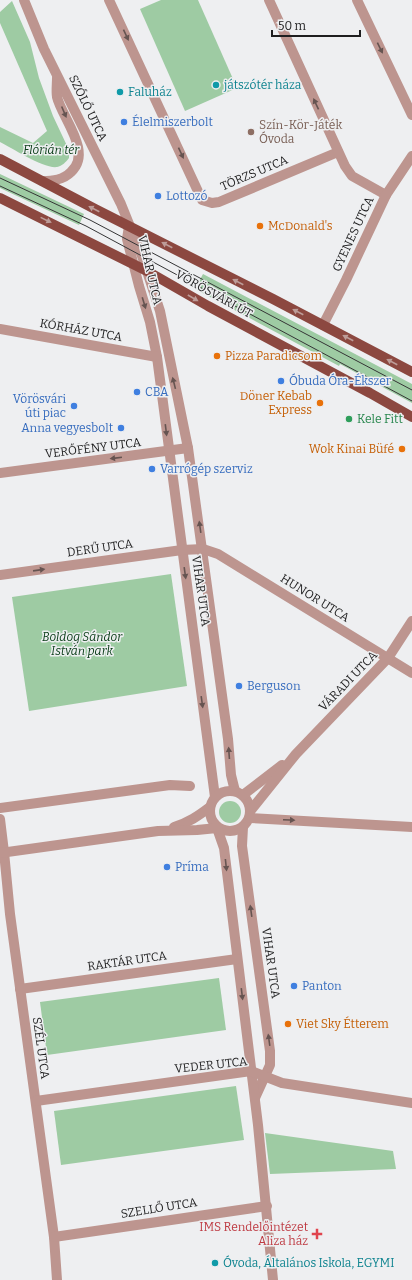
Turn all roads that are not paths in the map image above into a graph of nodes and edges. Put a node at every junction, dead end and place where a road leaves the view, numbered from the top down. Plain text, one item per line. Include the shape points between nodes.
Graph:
1 (24, 0) edge
2 (109, 0) edge
3 (269, 0) edge
4 (357, 0) edge
5 (56, 74) junction
6 (412, 115) edge
7 (338, 152) junction
8 (412, 156) edge
9 (0, 159) edge
10 (42, 181) junction
11 (386, 194) junction
12 (0, 198) edge
13 (129, 226) junction
14 (134, 265) junction
15 (147, 271) junction
16 (323, 325) junction
17 (0, 329) edge
18 (157, 357) junction
19 (412, 372) edge
20 (412, 417) edge
21 (188, 448) junction
22 (169, 451) junction
23 (0, 473) edge
24 (203, 549) junction
25 (182, 550) junction
26 (0, 575) edge
27 (412, 621) edge
28 (388, 658) junction
29 (412, 673) edge
30 (296, 754) junction
31 (190, 786) dead end
32 (239, 793) junction
33 (215, 797) junction
34 (210, 806) junction
35 (0, 808) edge
36 (250, 814) junction
37 (0, 819) edge
38 (412, 827) edge
39 (217, 828) junction
40 (243, 828) junction
41 (158, 831) junction
42 (2, 852) edge
43 (237, 959) junction
44 (20, 989) junction
45 (251, 1071) junction
46 (265, 1077) junction
47 (255, 1098) junction
48 (36, 1101) junction
49 (412, 1103) edge
50 (267, 1206) junction
51 (54, 1237) junction
52 (57, 1280) edge
53 (273, 1280) edge

1 - 5 street, SZŐLŐ UTCA
2 -> 7 street, TÖRZS UTCA via 202,200 219,202
7 -> 3 street
4 -> 6 street
5 -> 10 street via 57,97 77,144 79,157 74,170 66,176 58,180
5 - 13 street, SZŐLŐ UTCA
7 - 11 street via 352,176
8 - 11 street, GYENES UTCA
9 - 10 main road, VÖRÖSVÁRI ÚT
13 -> 10 main road, VÖRÖSVÁRI ÚT
11 - 16 street, GYENES UTCA
12 -> 14 main road, VÖRÖSVÁRI ÚT
13 - 14 street, VIHAR UTCA via 127,239
13 - 15 street, VIHAR UTCA
16 -> 13 main road, VÖRÖSVÁRI ÚT
14 - 15 main road, VÖRÖSVÁRI ÚT
14 -> 18 street, VIHAR UTCA
15 -> 20 main road, VÖRÖSVÁRI ÚT
21 -> 15 street, VIHAR UTCA via 160,311
19 -> 16 main road, VÖRÖSVÁRI ÚT
17 - 18 street, KÓRHÁZ UTCA
18 -> 22 street, VIHAR UTCA
21 - 22 street, VERŐFÉNY UTCA
24 -> 21 street, VIHAR UTCA
22 -> 23 street, VERŐFÉNY UTCA
22 - 25 street, VIHAR UTCA
24 - 25 street, DERŰ UTCA
24 - 28 street, HUNOR UTCA via 218,554
32 -> 24 street, VIHAR UTCA via 231,775
26 -> 25 street, DERŰ UTCA
25 -> 33 street, VIHAR UTCA
27 - 28 street, VÁRADI UTCA
28 - 29 street, HUNOR UTCA
28 - 30 street, VÁRADI UTCA
30 - 32 street, VÁRADI UTCA
30 - 36 street, VÁRADI UTCA
31 - 35 street via 170,785
32 - 33 street via 225,791
32 - 36 street via 249,802
33 - 34 street
34 - 39 street via 210,818
34 - 41 street via 185,824
36 -> 38 street
36 - 40 street
37 - 42 street, SZÉL UTCA
39 - 40 street via 225,832 235,832
39 - 41 street
39 -> 43 street via 224,848
46 -> 40 street, VIHAR UTCA via 270,1065 270,1051 242,846
41 - 42 street
42 - 44 street, SZÉL UTCA
43 - 44 street, RAKTÁR UTCA
43 -> 45 street
44 - 48 street, SZÉL UTCA
45 - 46 street, VEDER UTCA
45 - 47 street
45 - 48 street, VEDER UTCA
46 - 47 street, VIHAR UTCA
46 - 49 street, VEDER UTCA via 282,1083
47 - 50 street
48 - 51 street, SZÉL UTCA
50 - 51 street, SZELLŐ UTCA
50 - 53 street
51 - 52 street, SZÉL UTCA

